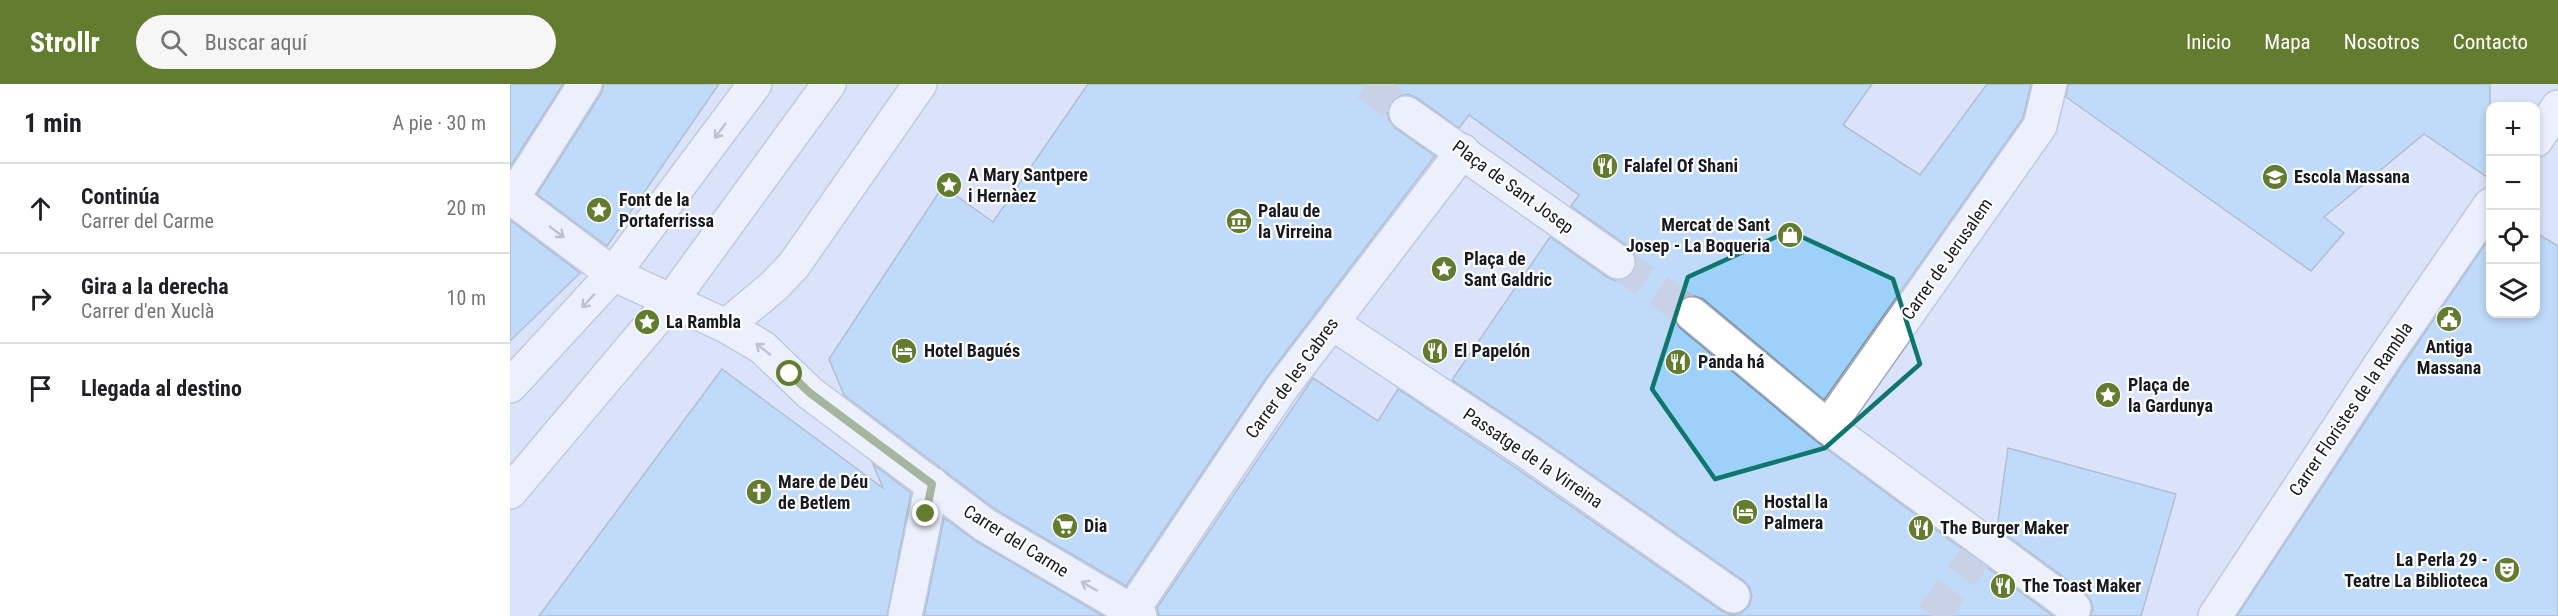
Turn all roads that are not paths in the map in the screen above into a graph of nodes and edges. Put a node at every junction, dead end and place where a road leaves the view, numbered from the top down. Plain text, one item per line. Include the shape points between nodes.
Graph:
1 (585, 84) edge
2 (755, 84) edge
3 (829, 84) edge
4 (920, 84) edge
5 (2050, 84) edge
6 (2558, 108) edge
7 (1406, 113) tunnel mouth
8 (2540, 133) edge
9 (1463, 151) junction
10 (511, 198) edge
11 (2487, 210) edge
12 (1618, 262) tunnel mouth
13 (608, 271) junction
14 (670, 301) junction
15 (1692, 314) tunnel mouth
16 (1332, 323) junction
17 (726, 326) junction
18 (510, 386) edge
19 (1828, 427) junction
20 (932, 484) junction
21 (510, 492) edge
22 (1733, 596) dead end
23 (2074, 608) dead end
24 (1136, 614) edge
25 (905, 616) edge
26 (2215, 616) edge

1 - 10 street
2 -> 13 street
3 - 14 street
4 - 17 street via 794,265
5 - 19 street, Carrer de Jerusalem via 2040,126
6 - 8 street
7 - 9 street, Plaça de Sant Josep
9 - 12 street, Plaça de Sant Josep
9 - 16 street, Carrer de les Cabres
10 -> 13 street, Carrer del Carme
11 - 26 street, Carrer Floristes de la Rambla
13 - 14 street, Carrer del Carme
13 -> 18 street
14 - 17 street, Carrer del Carme
14 - 21 street
15 - 19 street
16 - 22 street, Passatge de la Virreina via 1530,454
16 - 24 street, Carrer de les Cabres via 1281,388
20 -> 17 street, Carrer del Carme via 810,393 762,347
19 - 23 street via 1983,547
24 -> 20 street, Carrer del Carme via 985,525
20 - 25 street

